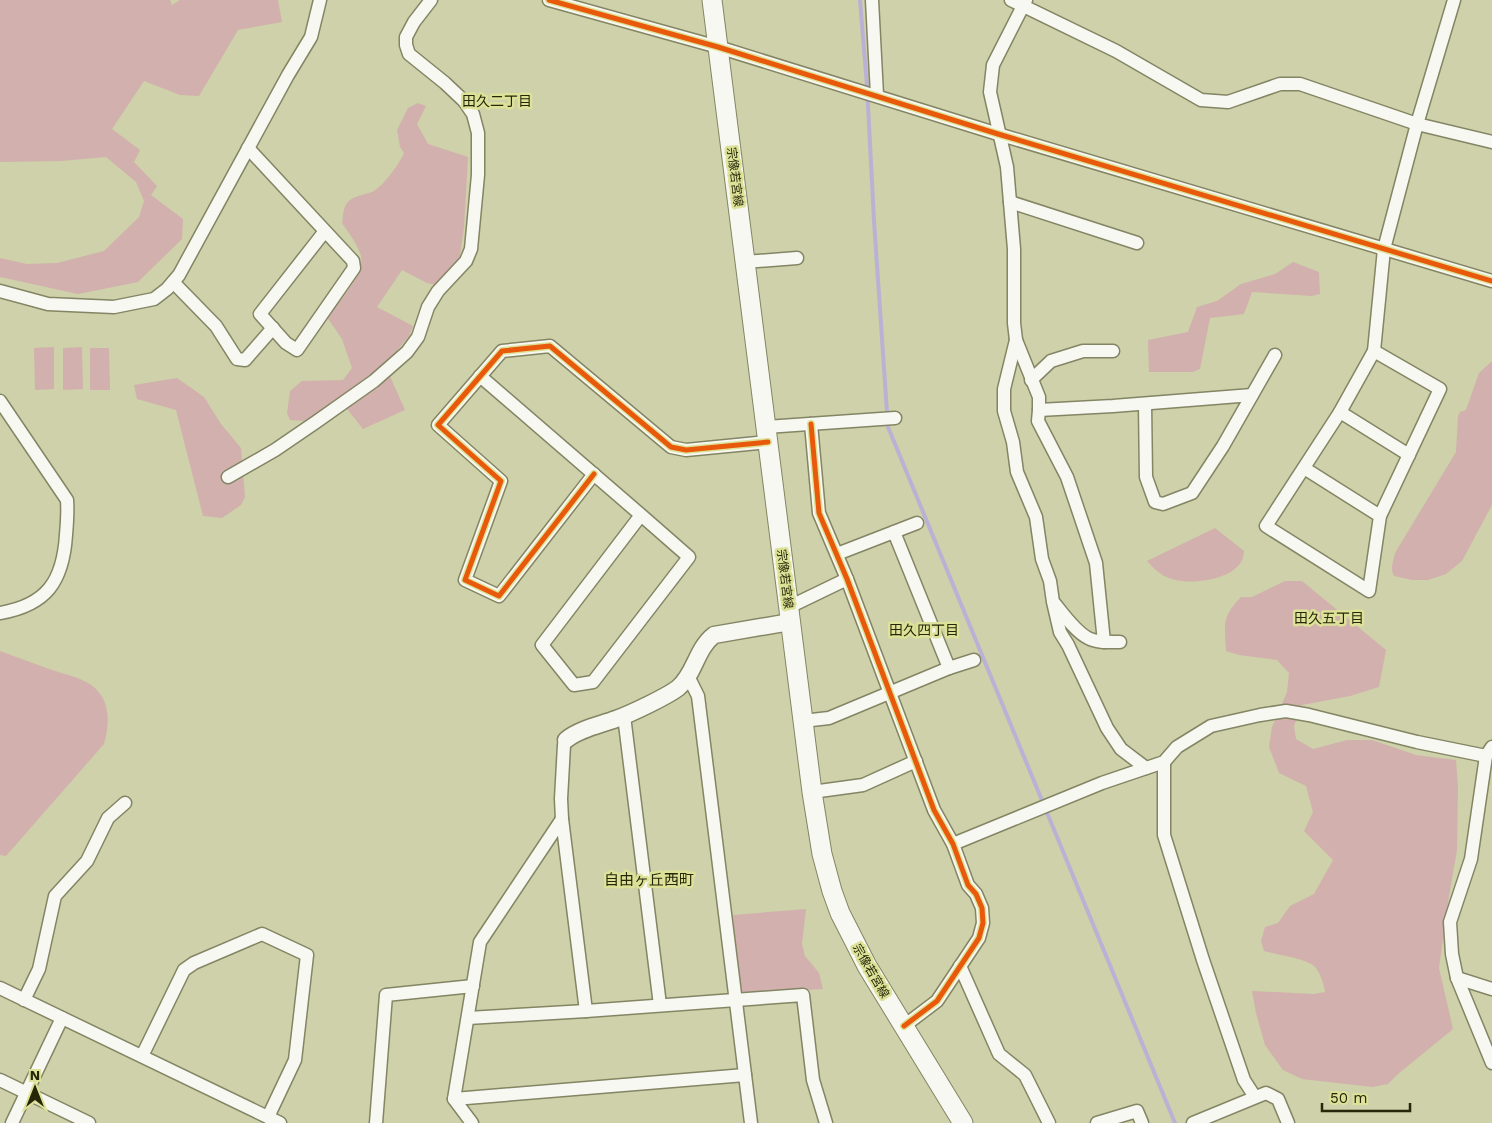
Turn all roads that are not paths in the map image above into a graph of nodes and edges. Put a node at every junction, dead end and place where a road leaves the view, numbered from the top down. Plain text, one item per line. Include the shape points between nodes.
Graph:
1 (320, 0) edge
2 (430, 0) edge
3 (549, 0) edge
4 (712, 0) edge
5 (872, 0) edge
6 (1011, 0) edge
7 (1454, 0) edge
8 (1025, 2) edge
9 (718, 47) junction
10 (877, 95) junction
11 (1417, 124) junction
12 (998, 134) junction
13 (1492, 142) edge
14 (248, 148) junction
15 (1010, 202) junction
16 (325, 231) junction
17 (1137, 243) dead end
18 (1384, 249) junction
19 (797, 258) dead end
20 (745, 262) junction
21 (1492, 281) edge
22 (173, 282) junction
23 (0, 291) edge
24 (273, 328) junction
25 (1016, 340) junction
26 (1113, 351) dead end
27 (1374, 351) junction
28 (1275, 355) dead end
29 (480, 376) junction
30 (1031, 380) junction
31 (1252, 395) junction
32 (0, 401) edge
33 (1145, 404) junction
34 (1039, 410) junction
35 (1340, 412) junction
36 (895, 418) dead end
37 (810, 424) junction
38 (767, 435) junction
39 (1409, 455) junction
40 (1304, 468) junction
41 (594, 474) junction
42 (228, 477) dead end
43 (641, 515) junction
44 (1380, 516) junction
45 (917, 523) dead end
46 (894, 532) junction
47 (837, 554) junction
48 (847, 579) junction
49 (1053, 602) junction
50 (0, 613) edge
51 (789, 614) junction
52 (1104, 642) junction
53 (1120, 642) dead end
54 (974, 660) dead end
55 (949, 668) junction
56 (689, 678) junction
57 (890, 693) junction
58 (624, 716) junction
59 (803, 721) junction
60 (566, 740) joint
61 (1489, 752) edge
62 (916, 761) junction
63 (1164, 762) junction
64 (1146, 768) junction
65 (1487, 778) edge
66 (812, 792) junction
67 (125, 803) dead end
68 (562, 819) junction
69 (953, 844) junction
70 (960, 966) junction
71 (1457, 978) junction
72 (473, 986) junction
73 (0, 988) edge
74 (1492, 989) edge
75 (737, 999) junction
76 (24, 1000) junction
77 (660, 1005) junction
78 (586, 1012) junction
79 (62, 1018) junction
80 (468, 1018) junction
81 (904, 1026) junction
82 (142, 1056) junction
83 (1492, 1062) edge
84 (745, 1075) junction
85 (0, 1080) edge
86 (27, 1093) junction
87 (1255, 1097) junction
88 (454, 1099) junction
89 (268, 1117) junction
90 (12, 1123) edge
91 (89, 1123) edge
92 (280, 1123) edge
93 (376, 1123) edge
94 (472, 1123) edge
95 (751, 1123) edge
96 (826, 1123) edge
97 (964, 1123) edge
98 (1049, 1123) edge
99 (1097, 1123) edge
100 (1142, 1123) edge
101 (1193, 1123) edge
102 (1288, 1123) edge

1 - 14 street via 311,36
2 - 42 street via 406,37 406,46 409,54 445,83 473,114 478,133 478,175 471,250 466,261 428,306 418,337 407,352 374,381 316,422
3 - 9 street
4 - 9 main road, 宗像若宮線
5 - 10 street
6 - 8 street
7 - 11 street
8 - 11 street via 1200,100 1228,102 1280,84 1300,84
8 - 12 street via 993,66 990,92
9 - 10 street
9 - 20 main road, 宗像若宮線
10 - 12 street
11 - 13 street
11 - 18 street
12 - 15 street via 1007,167
12 - 18 street
14 - 16 street
14 - 22 street
15 - 17 street
15 - 25 street
16 - 24 street via 260,314
16 - 24 street via 353,261 354,268 297,350
18 - 21 street
18 - 27 street
19 - 20 street
20 - 38 main road, 宗像若宮線
22 - 23 street via 154,299 114,307 48,304
22 - 24 street via 216,326 237,358 245,360
25 - 30 street
25 - 49 street via 1004,389 1004,410 1017,472 1036,517
26 - 30 street via 1083,351 1051,361
27 - 35 street
27 - 39 street via 1440,389
28 - 31 street
29 - 38 street via 502,351 550,346 671,447 686,450
29 - 41 street
29 - 41 street via 438,425 501,481 465,580 499,596
30 - 34 street via 1039,397
31 - 33 street
31 - 33 street via 1192,493 1163,504 1155,502 1146,477
32 - 50 street via 67,500 68,513 65,555 55,581 28,605
33 - 34 street
34 - 52 street via 1038,421 1067,477 1096,563
35 - 39 street
35 - 40 street
36 - 37 street
37 - 38 street
37 - 47 street via 819,513
38 - 51 main road, 宗像若宮線
39 - 44 street
40 - 44 street
40 - 44 street via 1266,526 1369,591
41 - 43 street
43 - 43 street via 689,557 593,682 574,685 542,645
45 - 46 street
46 - 47 street
46 - 55 street
47 - 48 street
48 - 51 street
48 - 57 street
49 - 52 street via 1088,638
49 - 64 street via 1060,632 1107,728 1122,749
51 - 56 street via 714,635 702,649
51 - 59 main road, 宗像若宮線
52 - 53 street
54 - 55 street
55 - 57 street
56 - 58 street via 677,689
56 - 75 street via 698,696
57 - 59 street via 829,718
57 - 62 street
58 - 60 street
58 - 77 street
59 - 66 main road, 宗像若宮線
60 - 68 street
61 - 63 street via 1416,742 1286,711 1211,726 1176,747
61 - 65 street
62 - 66 street via 864,785
62 - 69 street via 934,810
63 - 64 street
63 - 87 street via 1164,835 1244,1080
64 - 69 street
65 - 71 street via 1471,859 1450,922
66 - 81 main road, 宗像若宮線 via 822,854 840,913 867,966
67 - 76 street via 108,818 87,861 55,896 39,969
68 - 72 street via 480,942
68 - 78 street
69 - 70 street via 968,884 982,908 983,922 979,938
70 - 81 street via 937,1001
70 - 98 street via 999,1054 1025,1075
71 - 74 street
71 - 83 street
72 - 80 street
72 - 93 street via 386,994
73 - 76 street
75 - 77 street
75 - 84 street
75 - 96 street via 803,995 813,1080
76 - 79 street
77 - 78 street
78 - 80 street
79 - 82 street
79 - 86 street
80 - 88 street
81 - 97 main road, 宗像若宮線
82 - 89 street
82 - 89 street via 184,970 194,962 262,934 307,955 295,1060
84 - 88 street
84 - 95 street
85 - 86 street
86 - 90 street
86 - 91 street
87 - 101 street
87 - 102 street via 1266,1093 1278,1099
88 - 94 street
89 - 92 street
99 - 100 street via 1137,1111

